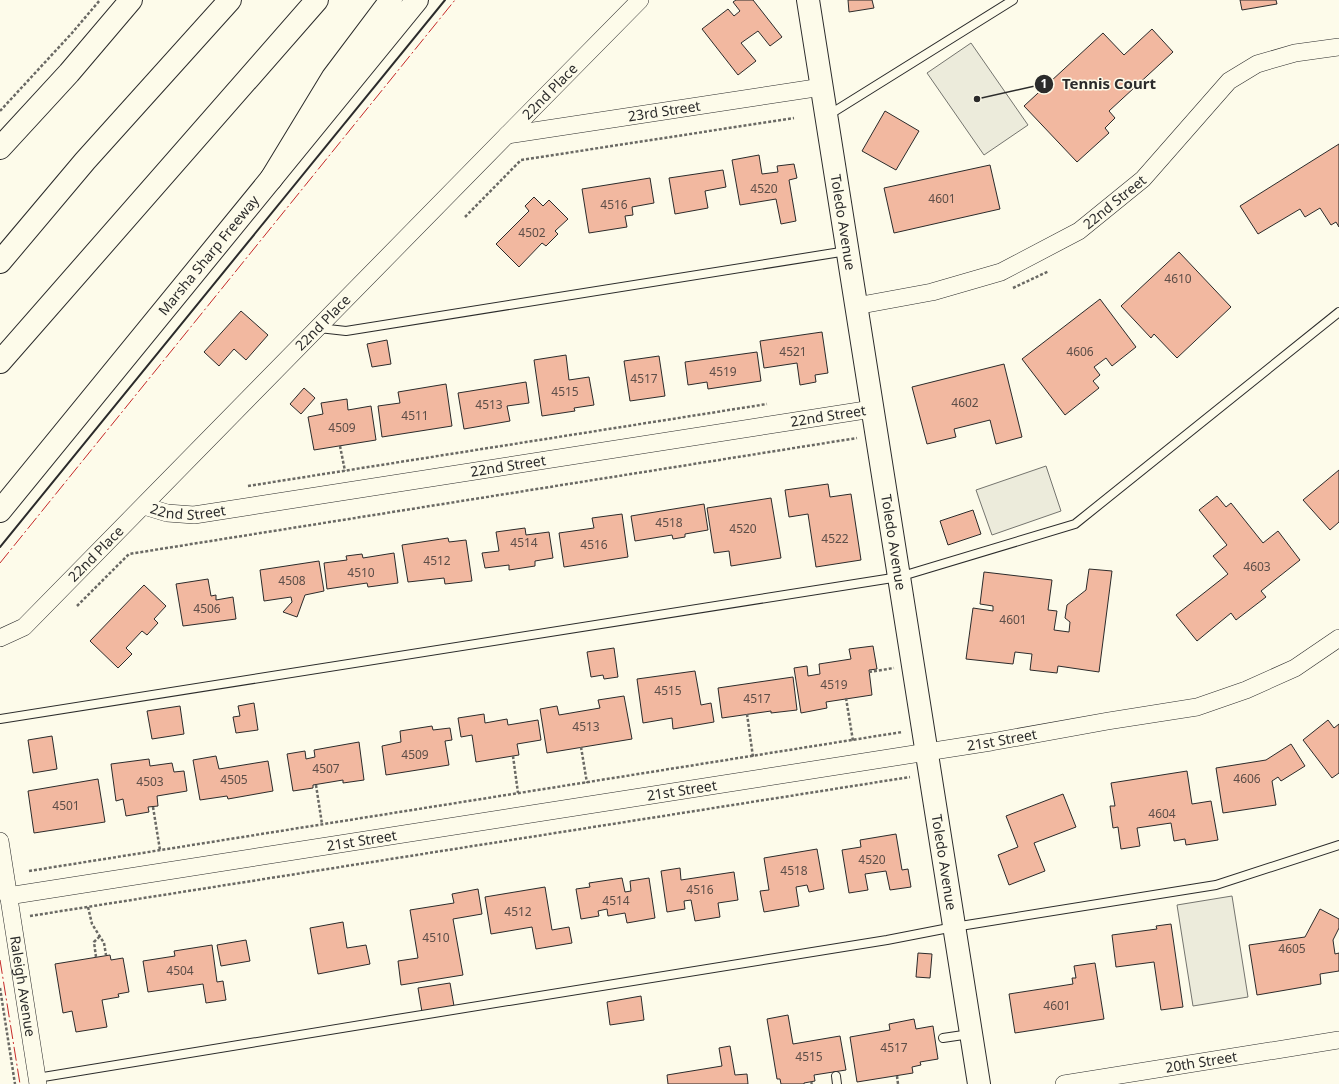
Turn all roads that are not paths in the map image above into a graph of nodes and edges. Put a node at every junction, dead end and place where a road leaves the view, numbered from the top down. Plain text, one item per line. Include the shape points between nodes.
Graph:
1 (131, 0) edge
2 (230, 0) edge
3 (317, 0) edge
4 (391, 0) edge
5 (417, 0) edge
6 (640, 0) edge
7 (808, 0) edge
8 (1013, 0) edge
9 (1339, 47) edge
10 (822, 87) junction
11 (827, 116) junction
12 (507, 135) junction
13 (0, 148) edge
14 (271, 179) junction
15 (848, 251) junction
16 (0, 262) edge
17 (856, 306) junction
18 (1339, 312) edge
19 (318, 328) junction
20 (0, 362) edge
21 (872, 409) junction
22 (144, 506) junction
23 (0, 511) edge
24 (899, 577) junction
25 (0, 638) edge
26 (1339, 638) edge
27 (0, 719) edge
28 (926, 752) junction
29 (0, 841) edge
30 (1339, 845) edge
31 (8, 896) junction
32 (954, 927) junction
33 (971, 1034) junction
34 (943, 1038) dead end
35 (1339, 1040) edge
36 (37, 1081) edge
37 (979, 1084) edge
38 (1064, 1084) edge

1 - 13 main road
2 - 16 main road via 85,161
3 - 20 main road
4 - 14 main road via 333,77
5 - 14 main road, Marsha Sharp Freeway
6 - 12 street, 22nd Place
7 - 10 main road, Toledo Avenue
8 - 11 lane
9 - 17 street, 22nd Street via 1295,53 1257,64 1229,81 1143,178 1073,234 1001,272 932,292
10 - 11 main road, Toledo Avenue
10 - 12 street, 23rd Street
11 - 15 main road, Toledo Avenue
12 - 19 street, 22nd Place
14 - 23 main road, Marsha Sharp Freeway
15 - 17 main road, Toledo Avenue
15 - 19 lane via 346,331
17 - 21 main road, Toledo Avenue
18 - 24 lane via 1074,524
19 - 22 street, 22nd Place
21 - 22 street, 22nd Street via 194,515 167,513
21 - 24 main road, Toledo Avenue
22 - 25 street, 22nd Place via 24,627
24 - 27 lane
24 - 28 main road, Toledo Avenue via 899,665
26 - 28 street, 21st Street via 1295,668 1246,690 1197,706
28 - 31 street, 21st Street
28 - 32 main road, Toledo Avenue
29 - 31 street, Raleigh Avenue
30 - 32 lane via 1216,885
31 - 36 street, Raleigh Avenue
32 - 33 main road, Toledo Avenue
32 - 36 lane
33 - 34 lane
33 - 37 main road, Toledo Avenue
35 - 38 street, 20th Street

